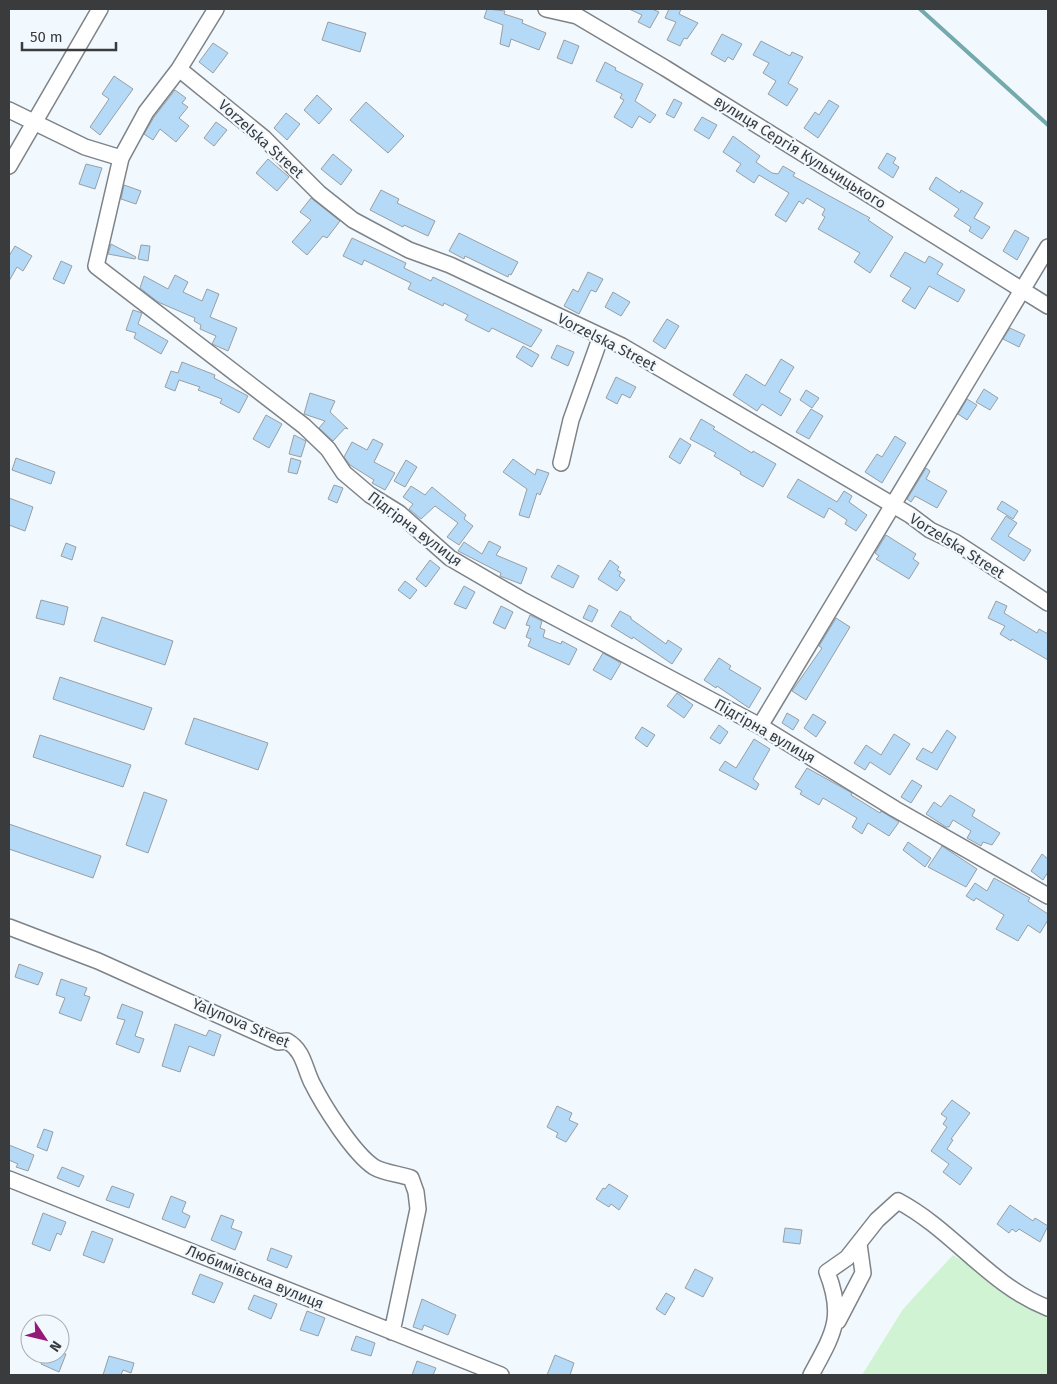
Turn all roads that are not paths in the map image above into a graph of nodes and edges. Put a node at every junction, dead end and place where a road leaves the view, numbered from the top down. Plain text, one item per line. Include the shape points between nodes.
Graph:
1 (100, 9) edge
2 (216, 9) edge
3 (546, 9) edge
4 (179, 69) junction
5 (9, 110) edge
6 (34, 122) junction
7 (120, 158) junction
8 (9, 166) edge
9 (1048, 247) edge
10 (1023, 291) junction
11 (1048, 306) edge
12 (601, 336) junction
13 (561, 462) dead end
14 (892, 507) junction
15 (1048, 603) edge
16 (760, 726) junction
17 (1048, 896) edge
18 (9, 927) edge
19 (9, 1179) edge
20 (859, 1244) junction
21 (1048, 1308) edge
22 (835, 1325) junction
23 (392, 1332) junction
24 (501, 1375) edge
25 (811, 1375) edge

1 - 6 street
2 - 4 street, Підгірна вулиця
3 - 10 street, вулиця Сергія Кульчицького via 577,16 665,68
4 - 7 street, Підгірна вулиця via 146,112
4 - 12 street, Vorzelska Street via 264,138 319,193 353,220 409,250 450,265
5 - 6 street
6 - 7 street via 85,147
6 - 8 street
7 - 16 street, Підгірна вулиця via 96,266 304,426 328,449 344,473 450,558 524,601
9 - 10 street
10 - 11 street, вулиця Сергія Кульчицького
10 - 14 street
12 - 13 street via 571,420
12 - 14 street, Vorzelska Street
14 - 15 street, Vorzelska Street via 955,542
14 - 16 street
16 - 17 street, Підгірна вулиця via 895,809
18 - 23 street, Yalynova Street via 98,961 278,1042 287,1041 294,1045 303,1057 321,1101 355,1149 374,1167 411,1178 416,1192 418,1209
19 - 23 street, Любимівська вулиця
20 - 21 street via 877,1220 898,1201 918,1212 994,1277 1032,1302
20 - 22 street via 863,1274
20 - 22 street via 828,1272 837,1308
22 - 25 street
23 - 24 street, Любимівська вулиця

